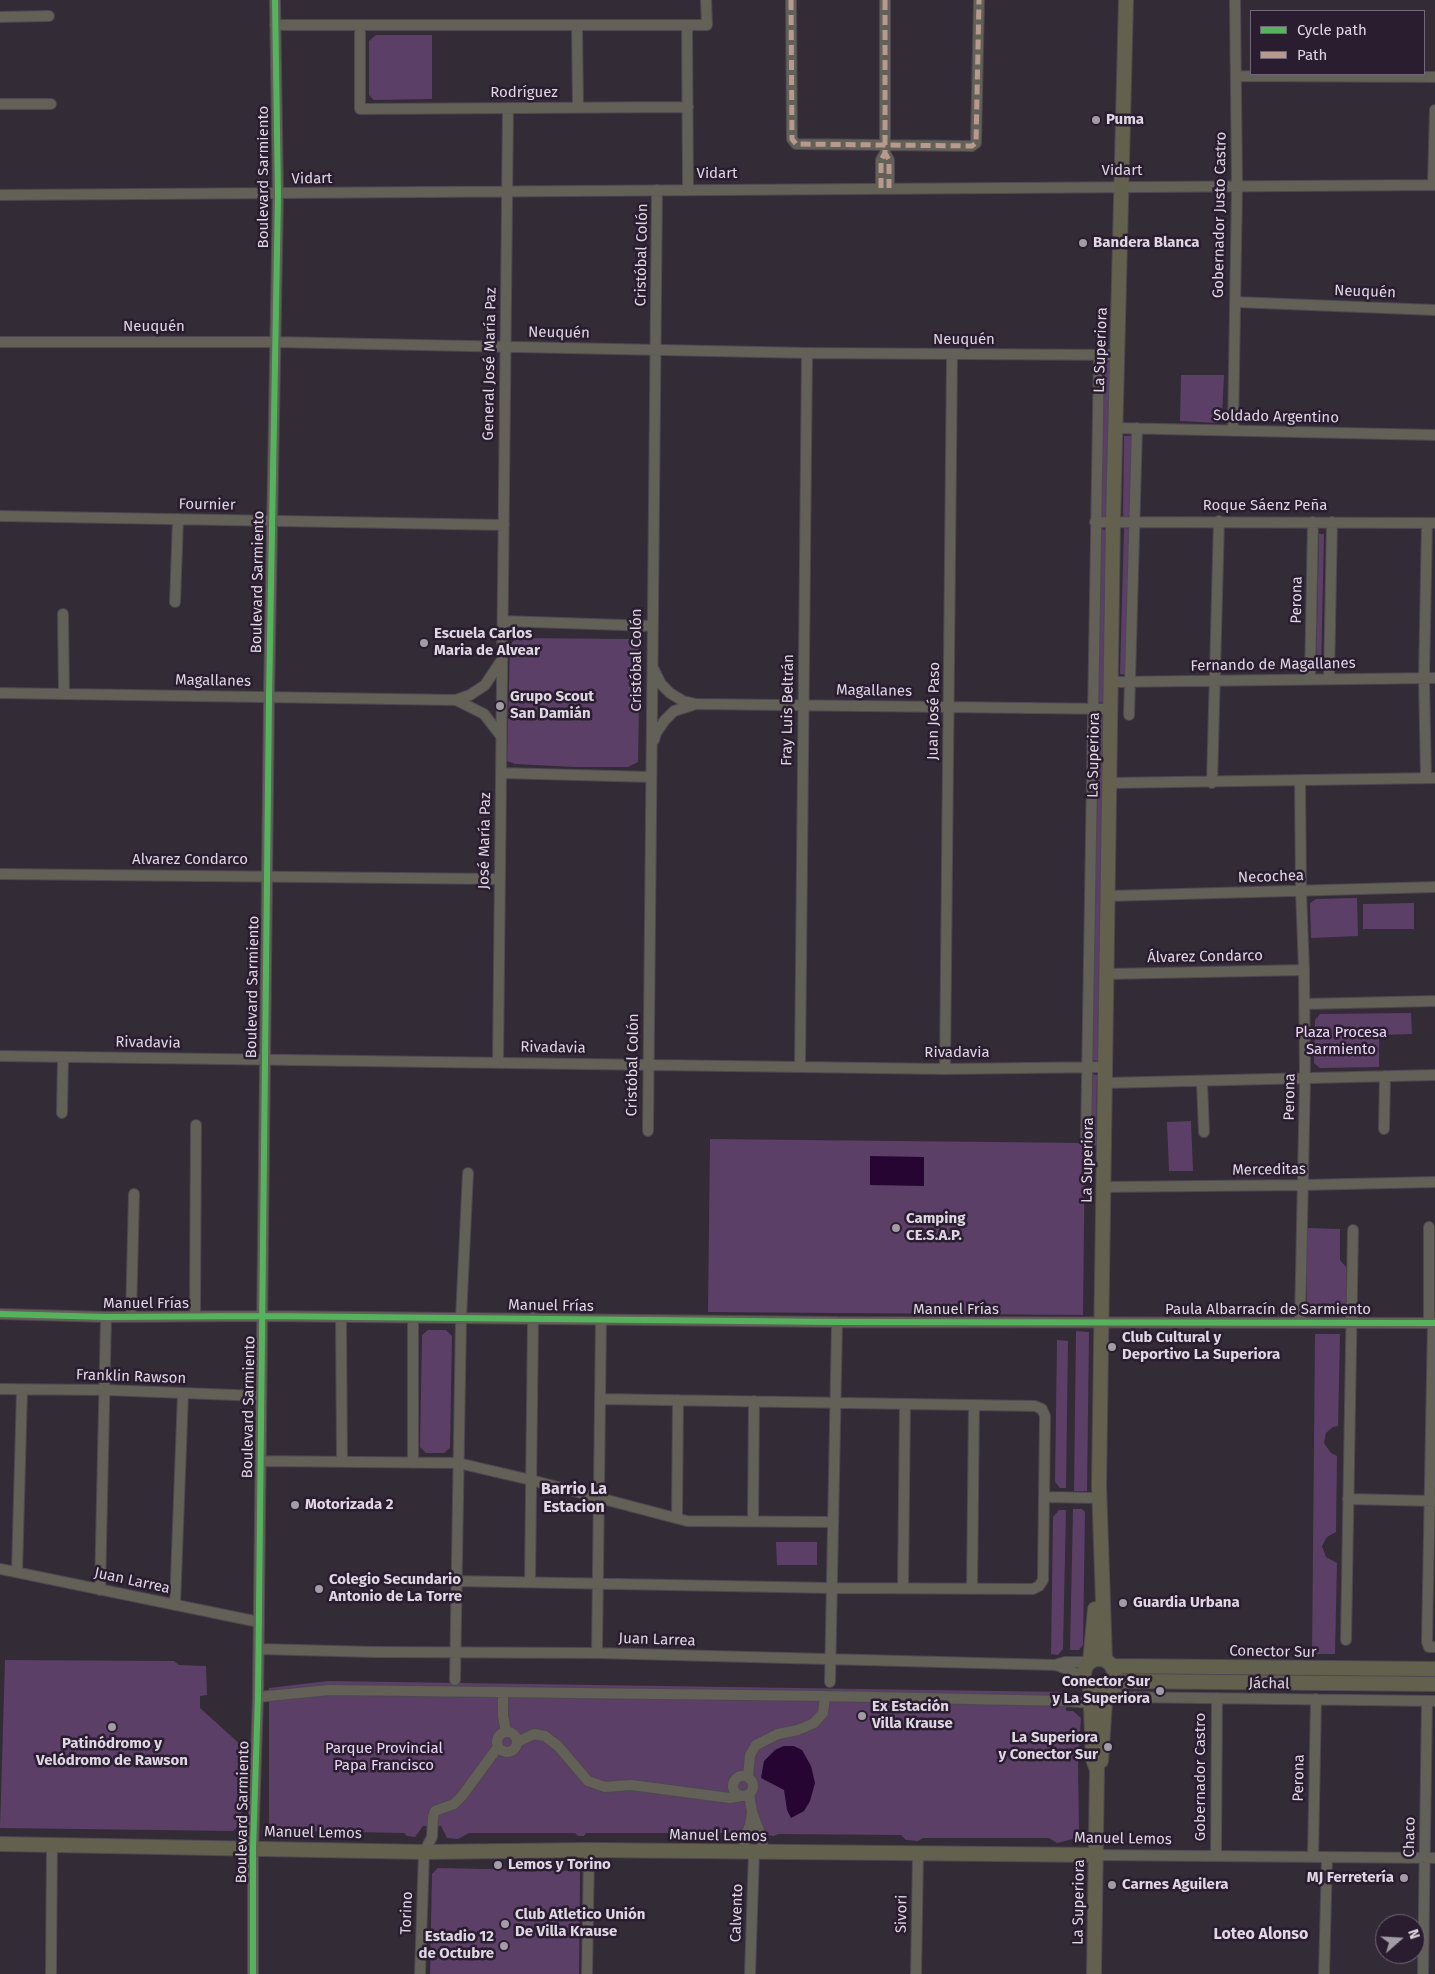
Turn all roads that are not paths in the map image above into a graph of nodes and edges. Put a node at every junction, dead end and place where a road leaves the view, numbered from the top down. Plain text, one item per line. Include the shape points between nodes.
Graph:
1 (275, 0) edge
2 (706, 0) edge
3 (791, 0) edge
4 (884, 0) edge
5 (979, 0) edge
6 (1126, 0) edge
7 (1235, 0) edge
8 (49, 16) dead end
9 (0, 17) edge
10 (275, 25) junction
11 (360, 25) junction
12 (577, 25) junction
13 (688, 25) junction
14 (1236, 76) junction
15 (1435, 77) edge
16 (0, 104) edge
17 (51, 104) dead end
18 (688, 106) junction
19 (578, 107) junction
20 (508, 108) junction
21 (1435, 110) edge
22 (885, 149) junction
23 (1434, 185) edge
24 (1122, 186) junction
25 (1237, 186) junction
26 (885, 188) junction
27 (688, 189) junction
28 (657, 190) junction
29 (507, 193) junction
30 (278, 194) junction
31 (0, 195) edge
32 (1234, 302) junction
33 (1435, 310) edge
34 (0, 342) edge
35 (275, 342) junction
36 (506, 347) junction
37 (656, 350) junction
38 (807, 353) junction
39 (952, 354) junction
40 (1099, 355) junction
41 (1117, 355) junction
42 (1115, 428) junction
43 (1137, 428) junction
44 (1233, 430) junction
45 (1435, 436) edge
46 (0, 516) edge
47 (178, 519) junction
48 (272, 521) junction
49 (1219, 521) junction
50 (1095, 522) junction
51 (1113, 522) junction
52 (1134, 522) junction
53 (1313, 522) junction
54 (1332, 522) junction
55 (1431, 523) edge
56 (504, 525) junction
57 (1430, 600) edge
58 (175, 602) dead end
59 (63, 614) dead end
60 (503, 621) junction
61 (652, 626) junction
62 (502, 658) junction
63 (652, 665) junction
64 (1424, 678) junction
65 (1435, 678) edge
66 (1329, 679) junction
67 (1310, 680) junction
68 (1215, 681) junction
69 (1111, 682) junction
70 (1130, 682) junction
71 (0, 693) edge
72 (64, 694) junction
73 (268, 697) junction
74 (456, 700) junction
75 (696, 704) junction
76 (803, 705) junction
77 (949, 707) junction
78 (1092, 709) junction
79 (1111, 709) junction
80 (1129, 715) dead end
81 (502, 736) junction
82 (652, 748) junction
83 (501, 774) junction
84 (651, 777) junction
85 (1430, 778) edge
86 (1300, 781) junction
87 (1110, 783) junction
88 (1212, 783) junction
89 (0, 874) edge
90 (267, 876) junction
91 (500, 879) junction
92 (1435, 887) edge
93 (1301, 891) junction
94 (1108, 896) junction
95 (1304, 970) junction
96 (1107, 974) junction
97 (1435, 1001) edge
98 (1305, 1004) junction
99 (0, 1056) edge
100 (63, 1057) junction
101 (265, 1059) junction
102 (498, 1062) junction
103 (648, 1064) junction
104 (1105, 1066) junction
105 (800, 1067) junction
106 (1087, 1067) junction
107 (945, 1068) junction
108 (1435, 1075) edge
109 (1385, 1076) junction
110 (1306, 1078) junction
111 (1202, 1082) junction
112 (1105, 1083) junction
113 (62, 1113) dead end
114 (196, 1125) dead end
115 (1384, 1129) dead end
116 (648, 1131) dead end
117 (1204, 1132) dead end
118 (1086, 1140) dead end
119 (468, 1173) dead end
120 (1435, 1182) edge
121 (1303, 1185) junction
122 (1103, 1187) junction
123 (134, 1194) dead end
124 (1429, 1226) dead end
125 (1353, 1230) dead end
126 (0, 1314) edge
127 (195, 1316) junction
128 (262, 1316) junction
129 (106, 1317) junction
130 (131, 1317) junction
131 (341, 1317) junction
132 (413, 1318) junction
133 (462, 1318) junction
134 (533, 1318) junction
135 (601, 1320) junction
136 (837, 1322) junction
137 (1101, 1323) junction
138 (1300, 1323) junction
139 (1352, 1323) junction
140 (1433, 1323) edge
141 (0, 1389) edge
142 (22, 1390) junction
143 (105, 1390) junction
144 (183, 1394) junction
145 (261, 1396) junction
146 (600, 1399) junction
147 (678, 1400) junction
148 (754, 1402) junction
149 (836, 1403) junction
150 (905, 1404) junction
151 (974, 1405) junction
152 (260, 1460) junction
153 (342, 1462) junction
154 (413, 1463) junction
155 (458, 1463) junction
156 (531, 1480) junction
157 (1044, 1497) junction
158 (599, 1498) junction
159 (1348, 1498) junction
160 (1432, 1501) edge
161 (1099, 1504) junction
162 (677, 1518) junction
163 (753, 1521) junction
164 (832, 1522) junction
165 (0, 1569) edge
166 (18, 1572) junction
167 (456, 1581) junction
168 (530, 1582) junction
169 (598, 1583) junction
170 (903, 1587) junction
171 (831, 1588) junction
172 (972, 1588) junction
173 (100, 1590) junction
174 (175, 1605) junction
175 (259, 1622) junction
176 (1346, 1640) dead end
177 (1435, 1647) edge
178 (259, 1649) junction
179 (455, 1653) junction
180 (598, 1653) junction
181 (831, 1660) junction
182 (1090, 1662) junction
183 (1108, 1663) junction
184 (1055, 1665) junction
185 (1435, 1670) edge
186 (455, 1680) dead end
187 (830, 1682) dead end
188 (1088, 1683) junction
189 (1108, 1684) junction
190 (1435, 1684) edge
191 (503, 1692) junction
192 (825, 1696) junction
193 (258, 1697) junction
194 (1217, 1698) junction
195 (1316, 1699) junction
196 (1431, 1701) edge
197 (1091, 1704) junction
198 (506, 1732) junction
199 (516, 1742) junction
200 (498, 1747) junction
201 (1097, 1770) junction
202 (748, 1777) junction
203 (745, 1795) junction
204 (752, 1812) junction
205 (0, 1844) edge
206 (52, 1844) junction
207 (253, 1848) junction
208 (589, 1850) junction
209 (424, 1852) junction
210 (754, 1852) junction
211 (918, 1854) junction
212 (1096, 1855) junction
213 (1216, 1856) junction
214 (1313, 1857) junction
215 (1327, 1857) junction
216 (1430, 1858) edge
217 (51, 1974) edge
218 (253, 1974) edge
219 (420, 1974) edge
220 (586, 1974) edge
221 (750, 1974) edge
222 (916, 1974) edge
223 (1094, 1974) edge
224 (1324, 1974) edge
225 (1423, 1974) edge

1 - 10 street, Boulevard Sarmiento
2 - 13 street via 707,25
3 - 22 street via 792,139 796,144
4 - 22 street
5 - 22 street via 976,143 972,146
6 - 24 main road, La Superiora
7 - 14 street, Gobernador Justo Castro
8 - 9 street
10 - 11 street
10 - 30 street, Boulevard Sarmiento
11 - 12 street
11 - 20 street, Rodríguez via 360,109
12 - 13 street
12 - 19 street
13 - 18 street
14 - 15 street
14 - 25 street, Gobernador Justo Castro
16 - 17 street
18 - 19 street, Rodríguez
18 - 27 street
19 - 20 street, Rodríguez
20 - 29 street, General José María Paz
21 - 23 street
22 - 26 street via 889,160
23 - 25 street, Vidart
24 - 25 street, Vidart
24 - 26 street, Vidart
24 - 41 main road, La Superiora
25 - 32 street, Gobernador Justo Castro
26 - 27 street, Vidart
27 - 28 street, Vidart
28 - 29 street, Vidart
28 - 37 street, Cristóbal Colón
29 - 30 street, Vidart
29 - 36 street, General José María Paz
30 - 31 street, Vidart
30 - 35 street, Boulevard Sarmiento
32 - 33 street, Neuquén
32 - 44 street, Gobernador Justo Castro
34 - 35 street, Neuquén
35 - 36 street, Neuquén
35 - 48 street, Boulevard Sarmiento
36 - 37 street, Neuquén
36 - 56 street, General José María Paz
37 - 38 street, Neuquén
37 - 61 street, Cristóbal Colón
38 - 39 street, Neuquén
38 - 76 street, Fray Luis Beltrán
39 - 40 street, Neuquén
39 - 77 street, Juan José Paso
40 - 41 street, Neuquén
40 - 50 street
41 - 42 main road, La Superiora
42 - 43 street, Soldado Argentino
42 - 51 main road, La Superiora
43 - 44 street, Soldado Argentino
43 - 52 street
44 - 45 street, Soldado Argentino
46 - 47 street, Fournier
47 - 48 street, Fournier
47 - 58 street
48 - 56 street, Fournier
48 - 73 street, Boulevard Sarmiento
49 - 52 street, Roque Sáenz Peña
49 - 53 street, Roque Sáenz Peña
49 - 68 street
50 - 51 street, Roque Sáenz Peña
50 - 78 street
51 - 52 street, Roque Sáenz Peña
51 - 69 main road, La Superiora
52 - 70 street
53 - 54 street, Roque Sáenz Peña
53 - 67 street, Perona
54 - 55 street, Roque Sáenz Peña
54 - 66 street
55 - 57 street
56 - 60 street, General José María Paz
57 - 64 street
59 - 72 street
60 - 61 street
60 - 62 street, José María Paz
61 - 63 street, Cristóbal Colón
62 - 74 street via 485,685
62 - 81 street, José María Paz
63 - 75 street, Magallanes via 661,684 670,693
63 - 82 street, Cristóbal Colón
64 - 65 street, Fernando de Magallanes
64 - 66 street, Fernando de Magallanes
64 - 85 street
66 - 67 street, Fernando de Magallanes
67 - 68 street, Fernando de Magallanes
68 - 70 street, Fernando de Magallanes
68 - 88 street
69 - 70 street, Fernando de Magallanes
69 - 79 main road, La Superiora
70 - 80 street
71 - 72 street, Magallanes
72 - 73 street, Magallanes
73 - 74 street, Magallanes
73 - 90 street, Boulevard Sarmiento
74 - 81 street via 484,714
75 - 76 street, Magallanes
75 - 82 street, Magallanes via 674,711 656,733
76 - 77 street, Magallanes
76 - 105 street, Fray Luis Beltrán
77 - 78 street, Magallanes
77 - 107 street, Juan José Paso
78 - 79 street, Magallanes
78 - 106 street
79 - 87 main road, La Superiora
81 - 83 street, José María Paz
82 - 84 street, Cristóbal Colón
83 - 84 street
83 - 91 street, José María Paz
84 - 103 street, Cristóbal Colón
85 - 86 street
86 - 88 street
86 - 93 street, Perona
87 - 88 street
87 - 94 main road, La Superiora
89 - 90 street, Alvarez Condarco
90 - 91 street, Alvarez Condarco
90 - 101 street, Boulevard Sarmiento
91 - 102 street, José María Paz
92 - 93 street, Necochea
93 - 94 street, Necochea
93 - 95 street, Perona
94 - 96 main road, La Superiora
95 - 96 street, Álvarez Condarco
95 - 98 street, Perona
96 - 104 main road, La Superiora
97 - 98 street
98 - 110 street, Perona
99 - 100 street, Rivadavia
100 - 101 street, Rivadavia
100 - 113 street
101 - 102 street, Rivadavia
101 - 128 street, Boulevard Sarmiento
102 - 103 street, Rivadavia
103 - 105 street, Rivadavia
103 - 116 street, Cristóbal Colón
104 - 106 street, Rivadavia
104 - 112 main road, La Superiora
105 - 107 street, Rivadavia
106 - 107 street, Rivadavia
106 - 118 street
108 - 109 street
109 - 110 street
109 - 115 street
110 - 111 street
110 - 121 street, Perona
111 - 112 street
111 - 117 street
112 - 122 main road, La Superiora
114 - 127 street
119 - 133 street
120 - 121 street, Merceditas
121 - 122 street, Merceditas
121 - 138 street, Perona
122 - 137 main road, La Superiora
123 - 130 street
124 - 140 street
125 - 139 street
126 - 129 street, Manuel Frías
127 - 128 street, Manuel Frías
127 - 130 street, Manuel Frías
128 - 131 street, Manuel Frías
128 - 145 street, Boulevard Sarmiento
129 - 130 street, Manuel Frías
129 - 143 street
131 - 132 street, Manuel Frías
131 - 153 street
132 - 133 street, Manuel Frías
132 - 154 street
133 - 134 street, Manuel Frías
133 - 155 street
134 - 135 street, Manuel Frías
134 - 156 street
135 - 136 street, Manuel Frías
135 - 146 street
136 - 137 street, Manuel Frías
136 - 149 street
137 - 138 street, Paula Albarracín de Sarmiento
137 - 161 main road, La Superiora
138 - 139 street, Paula Albarracín de Sarmiento
139 - 140 street, Paula Albarracín de Sarmiento
139 - 159 street
140 - 160 street
141 - 142 street, Franklin Rawson
142 - 143 street, Franklin Rawson
142 - 166 street
143 - 144 street, Franklin Rawson
143 - 173 street
144 - 145 street, Franklin Rawson
144 - 174 street
145 - 152 street, Boulevard Sarmiento
146 - 147 street
146 - 158 street
147 - 148 street
147 - 162 street
148 - 149 street
148 - 163 street
149 - 150 street
149 - 164 street
150 - 151 street
150 - 170 street
151 - 157 street via 1035,1406 1042,1409 1045,1416
151 - 172 street
152 - 153 street
152 - 175 street, Boulevard Sarmiento
153 - 154 street
154 - 155 street
155 - 156 street
155 - 167 street
156 - 158 street
156 - 168 street
157 - 161 street
157 - 172 street via 1043,1580 1039,1586 1033,1589
158 - 162 street
158 - 169 street
159 - 160 street
159 - 176 street
160 - 177 street via 1427,1642 1429,1647
161 - 182 main road, La Superiora
161 - 183 main road, La Superiora
162 - 163 street via 686,1521
163 - 164 street
164 - 171 street
165 - 166 street, Juan Larrea
166 - 173 street, Juan Larrea
167 - 168 street
167 - 179 street
168 - 169 street
169 - 171 street
169 - 180 street
170 - 171 street
170 - 172 street
171 - 181 street
173 - 174 street, Juan Larrea
174 - 175 street, Juan Larrea
175 - 178 street, Boulevard Sarmiento
178 - 179 street, Juan Larrea
178 - 193 street, Boulevard Sarmiento
179 - 180 street, Juan Larrea
179 - 186 street
180 - 181 street, Juan Larrea
181 - 184 street, Juan Larrea
181 - 187 street
182 - 183 main road via 1098,1659
182 - 184 street, Juan Larrea
182 - 188 main road via 1085,1669
183 - 185 main road, Conector Sur
183 - 189 main road via 1113,1672
184 - 188 street, Juan Larrea via 1075,1673
188 - 189 main road via 1097,1688
188 - 197 main road, La Superiora
189 - 190 main road, Conector Sur
189 - 194 street, Jáchal via 1122,1697
189 - 201 main road, La Superiora via 1102,1721 1102,1759
191 - 192 street
191 - 193 street via 330,1690
191 - 198 street
192 - 197 street
192 - 202 street via 823,1713 814,1723 756,1745 750,1755
193 - 207 street, Boulevard Sarmiento
194 - 195 street, Jáchal
194 - 213 street, Gobernador Castro
195 - 196 street, Jáchal
195 - 214 street, Perona
196 - 216 street, Chaco
197 - 201 main road, La Superiora via 1093,1759
198 - 199 street via 514,1736
198 - 200 street via 498,1737
199 - 200 street via 515,1748 509,1752 502,1752
199 - 203 street via 534,1734 545,1736 588,1781 605,1787 631,1786 730,1798
200 - 209 street, Torino via 462,1796 454,1804 435,1811 432,1837
201 - 212 main road, La Superiora
202 - 203 street via 753,1785
202 - 203 street via 740,1776 733,1783 736,1793
203 - 204 street
204 - 210 street via 760,1831
204 - 210 street via 745,1837
205 - 206 main road, Manuel Lemos
206 - 207 main road, Manuel Lemos
206 - 217 street
207 - 209 main road, Manuel Lemos
207 - 218 street, Boulevard Sarmiento
208 - 209 main road, Manuel Lemos
208 - 210 main road, Manuel Lemos
208 - 220 street
209 - 219 street, Torino
210 - 211 main road, Manuel Lemos
210 - 221 street, Calvento
211 - 212 main road, Manuel Lemos
211 - 222 street, Sivori
212 - 213 street, Manuel Lemos
212 - 223 main road, La Superiora
213 - 214 street, Manuel Lemos
214 - 215 street, Manuel Lemos
215 - 216 street, Manuel Lemos
215 - 224 street
216 - 225 street, Chaco

